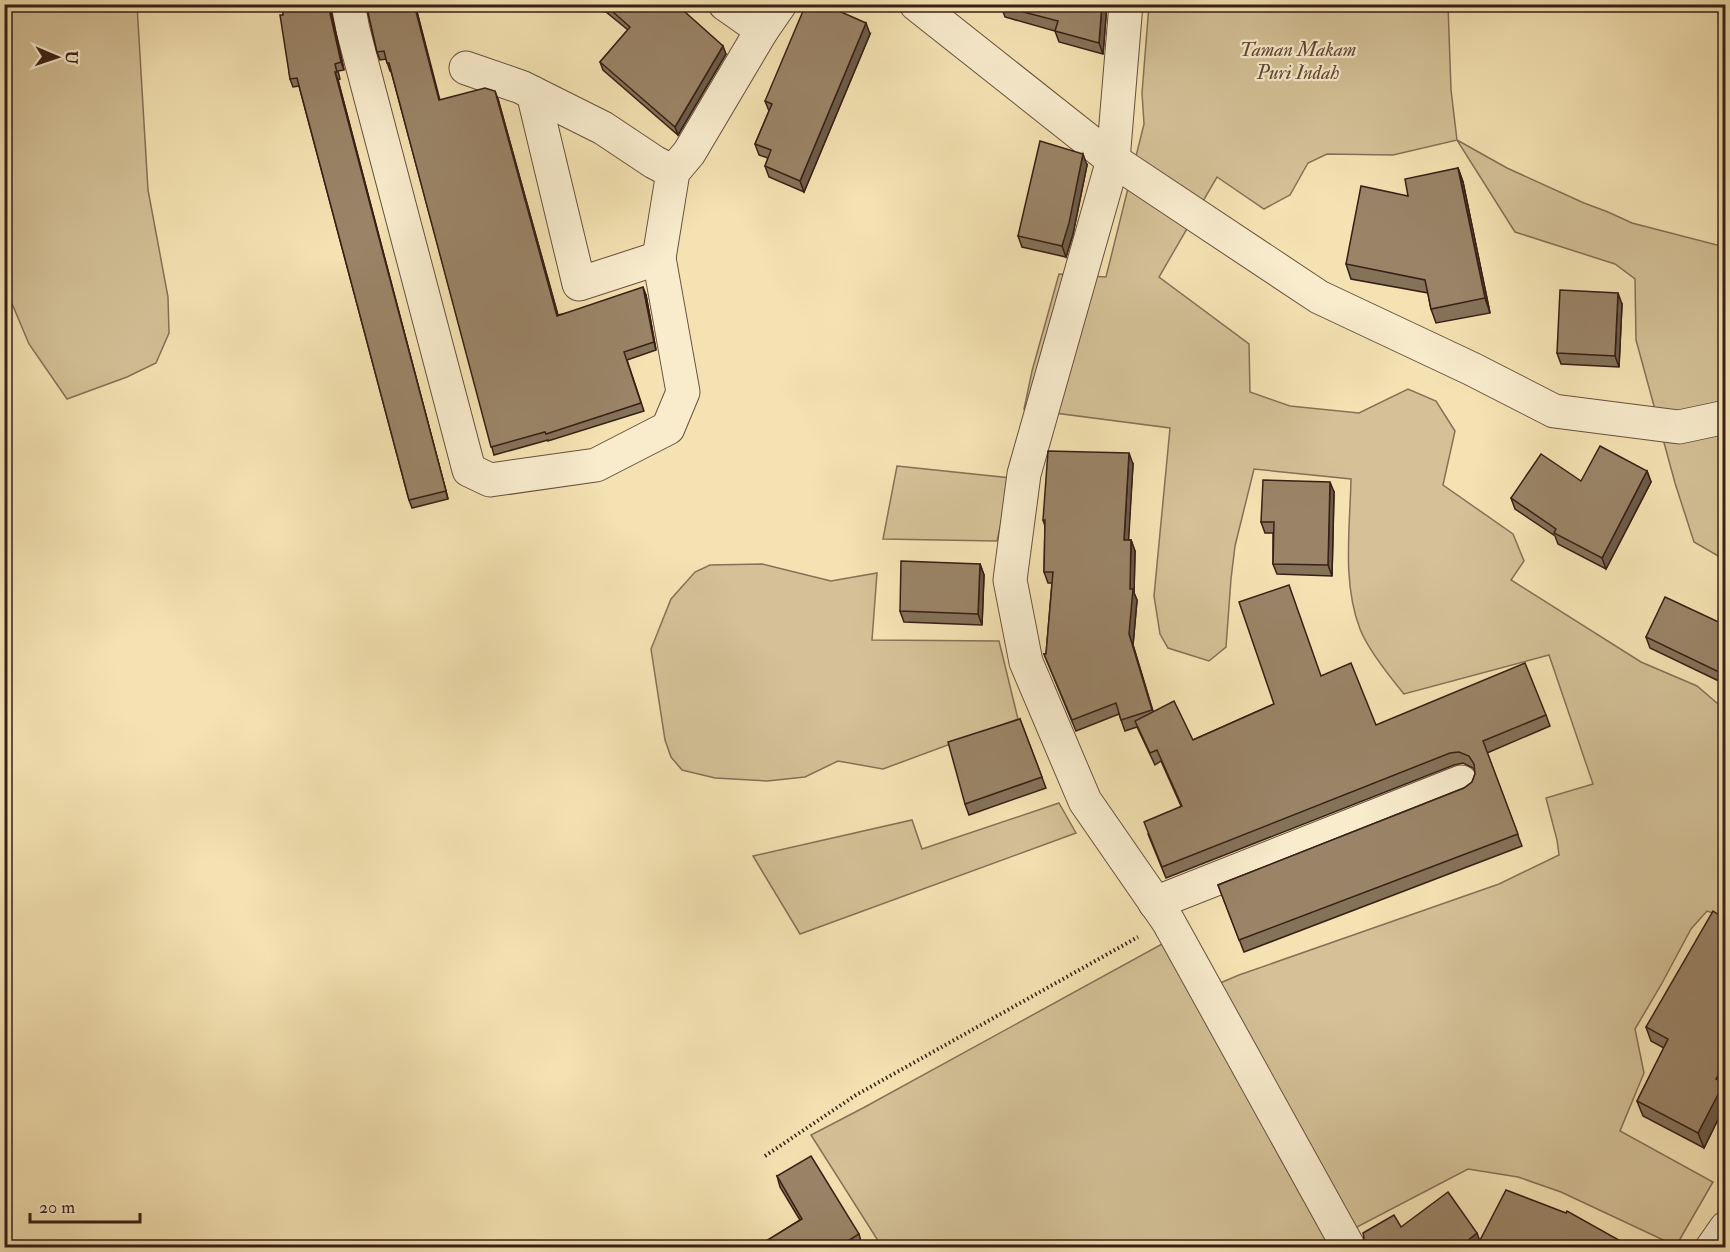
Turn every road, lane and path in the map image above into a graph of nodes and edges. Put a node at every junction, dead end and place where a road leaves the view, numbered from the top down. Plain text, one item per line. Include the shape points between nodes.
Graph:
1 (348, 4) edge
2 (725, 4) edge
3 (916, 4) edge
4 (1126, 4) edge
5 (771, 17) edge
6 (466, 68) dead end
7 (532, 93) junction
8 (1113, 160) junction
9 (673, 172) junction
10 (659, 258) junction
11 (1725, 417) edge
12 (1461, 782) dead end
13 (1161, 912) junction
14 (765, 1156) dead end
15 (1725, 1228) edge
16 (1349, 1248) edge
17 (1712, 1248) edge

1 - 10 street via 469,470 490,480 596,465 668,428 683,392
2 - 5 street
3 - 8 street
4 - 8 street
5 - 9 street via 689,153
6 - 7 street
7 - 9 street via 603,128
7 - 10 street via 579,284
8 - 11 street via 1319,297 1554,411 1679,427
8 - 13 street via 1024,474 1010,580 1026,662 1085,801
9 - 10 street
12 - 13 street
13 - 14 path via 856,1095
13 - 16 street
15 - 17 street

